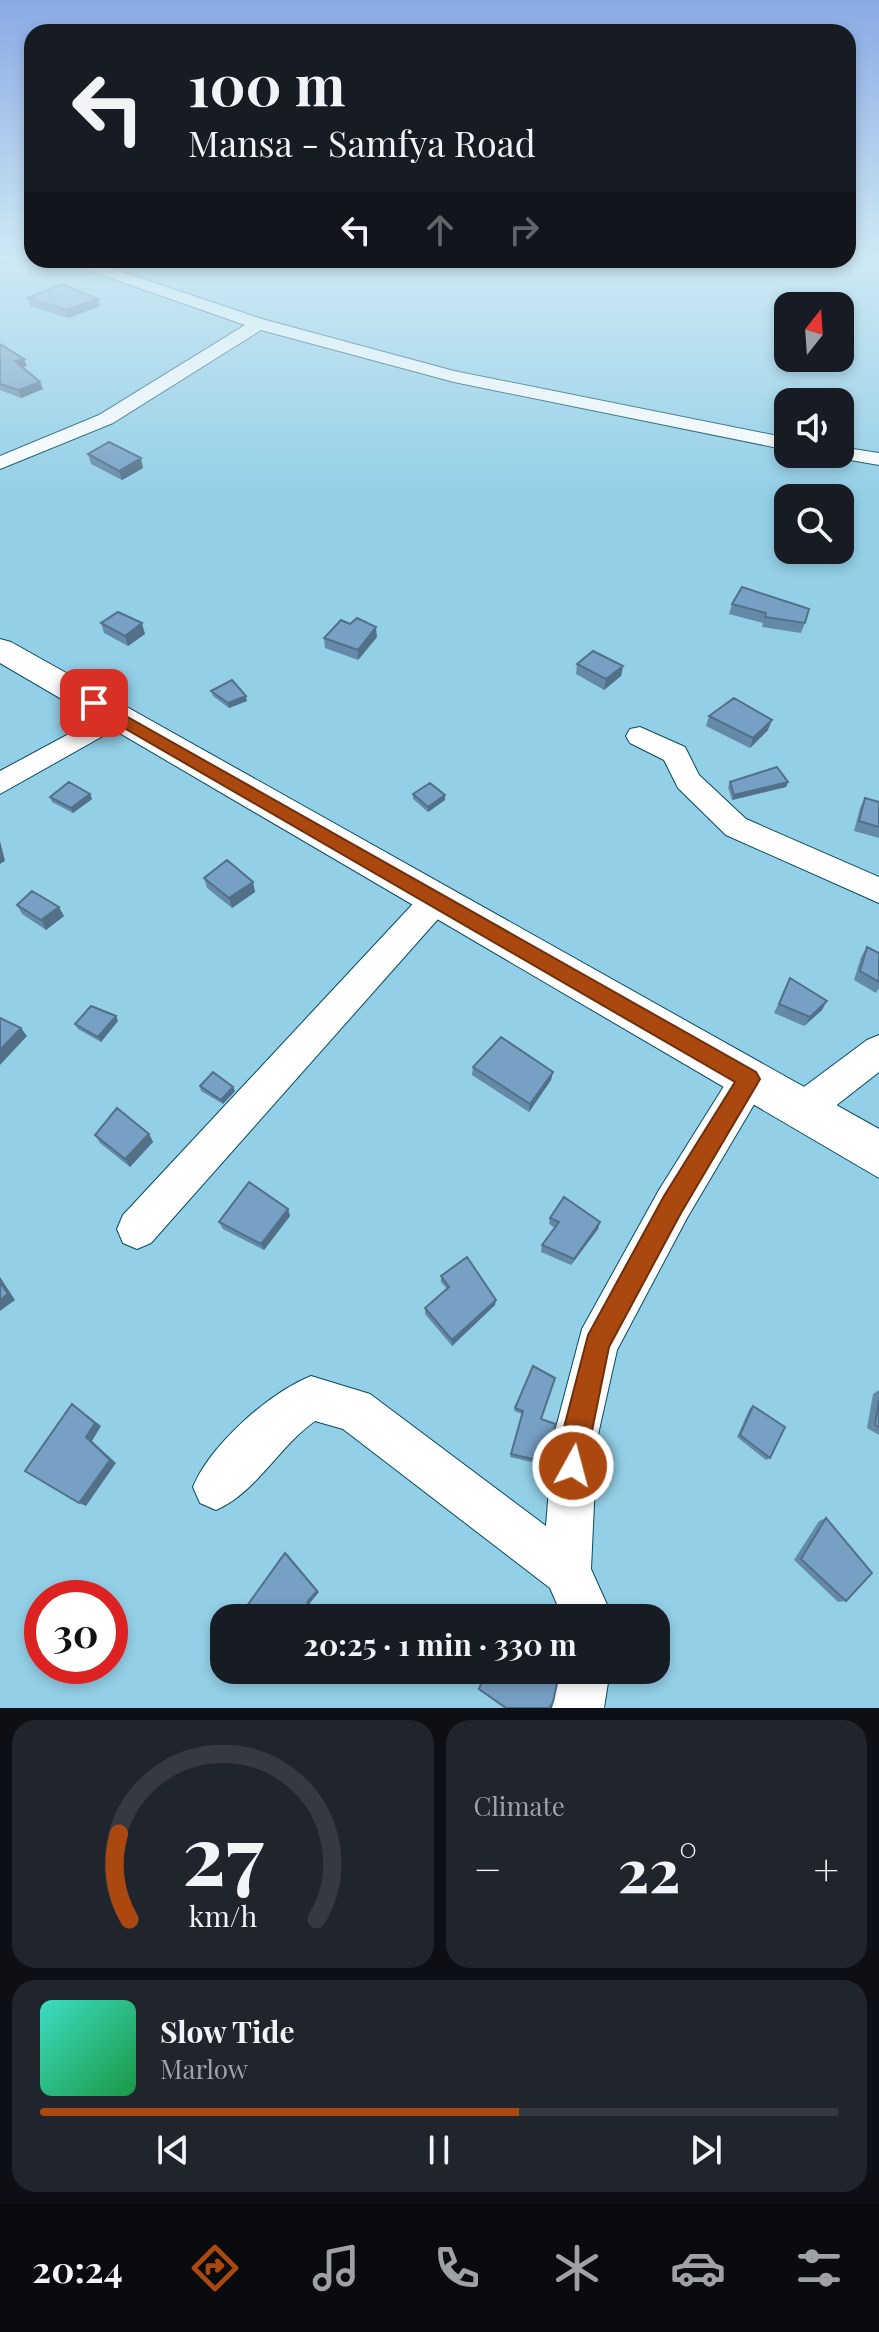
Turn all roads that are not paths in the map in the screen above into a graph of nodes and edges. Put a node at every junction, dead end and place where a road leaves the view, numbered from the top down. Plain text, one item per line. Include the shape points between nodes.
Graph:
1 (236, 338) edge
2 (310, 338) edge
3 (774, 441) edge
4 (854, 455) edge
5 (879, 459) edge
6 (0, 463) edge
7 (0, 649) edge
8 (117, 717) junction
9 (640, 736) dead end
10 (0, 784) edge
11 (879, 891) edge
12 (435, 901) junction
13 (879, 1051) edge
14 (749, 1079) junction
15 (802, 1110) junction
16 (879, 1155) edge
17 (137, 1229) dead end
18 (216, 1487) dead end
19 (567, 1571) junction
20 (582, 1604) edge
21 (582, 1684) edge
22 (578, 1708) edge

1 - 6 street via 106,419
2 - 3 street via 555,402
4 - 5 street
7 - 8 main road
8 - 10 street
8 - 12 main road
9 - 11 street via 675,754 688,781 736,827
12 - 14 main road
12 - 17 street
13 - 15 street
14 - 15 main road
14 - 19 street via 597,1344 575,1439
15 - 16 main road
18 - 19 street via 278,1420 311,1398 354,1410
19 - 20 street
21 - 22 street

